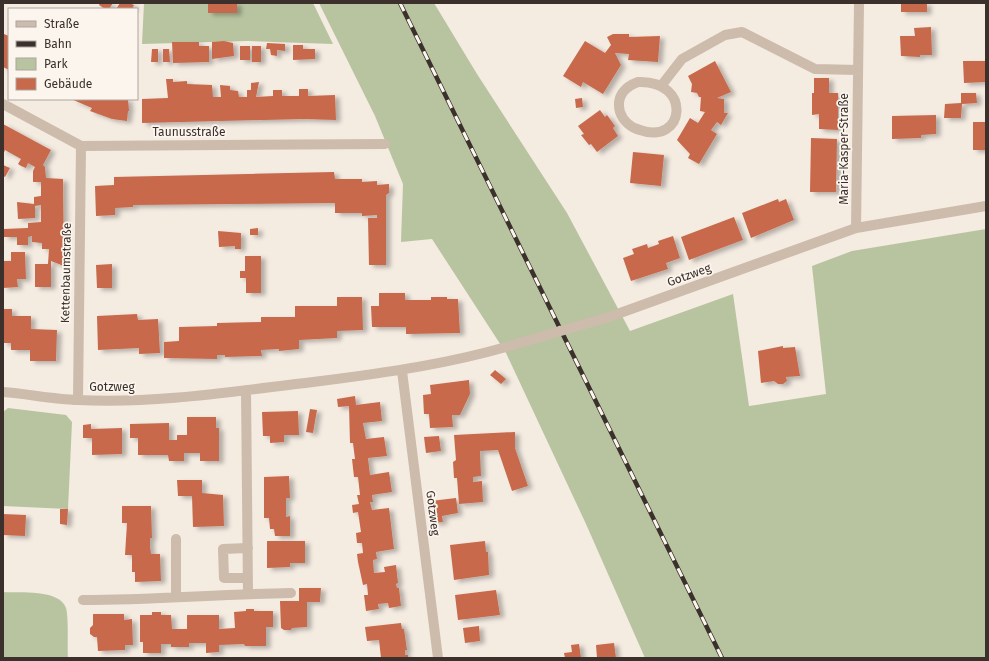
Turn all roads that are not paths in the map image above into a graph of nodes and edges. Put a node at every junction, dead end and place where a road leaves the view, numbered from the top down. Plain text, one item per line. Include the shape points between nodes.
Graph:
1 (859, 3) edge
2 (858, 70) junction
3 (661, 86) junction
4 (3, 104) edge
5 (385, 144) dead end
6 (81, 146) junction
7 (986, 206) edge
8 (856, 228) junction
9 (402, 371) junction
10 (246, 390) junction
11 (3, 392) edge
12 (78, 400) junction
13 (176, 539) dead end
14 (248, 548) junction
15 (248, 578) junction
16 (290, 593) dead end
17 (248, 594) junction
18 (176, 596) junction
19 (83, 600) dead end
20 (438, 658) edge

1 - 2 street, Maria-Kasper-Straße
2 - 3 street via 815,69 742,32 725,35 682,59
2 - 8 street, Maria-Kasper-Straße
3 - 3 street via 654,82 638,82 623,90 620,110 630,126 651,132 666,130 672,124 676,117 675,101
4 - 6 street, Taunusstraße
5 - 6 street, Taunusstraße
6 - 12 street, Kettenbaumstraße
7 - 8 street, Gotzweg
8 - 9 street, Gotzweg, bridge via 609,317 491,352
9 - 10 street, Gotzweg
9 - 20 street, Gotzweg
10 - 12 street, Gotzweg via 138,400
10 - 14 street
11 - 12 street, Gotzweg
13 - 18 street
14 - 15 street
14 - 15 street via 222,549 224,578
15 - 17 street
16 - 17 street
17 - 18 street
18 - 19 street via 133,600

